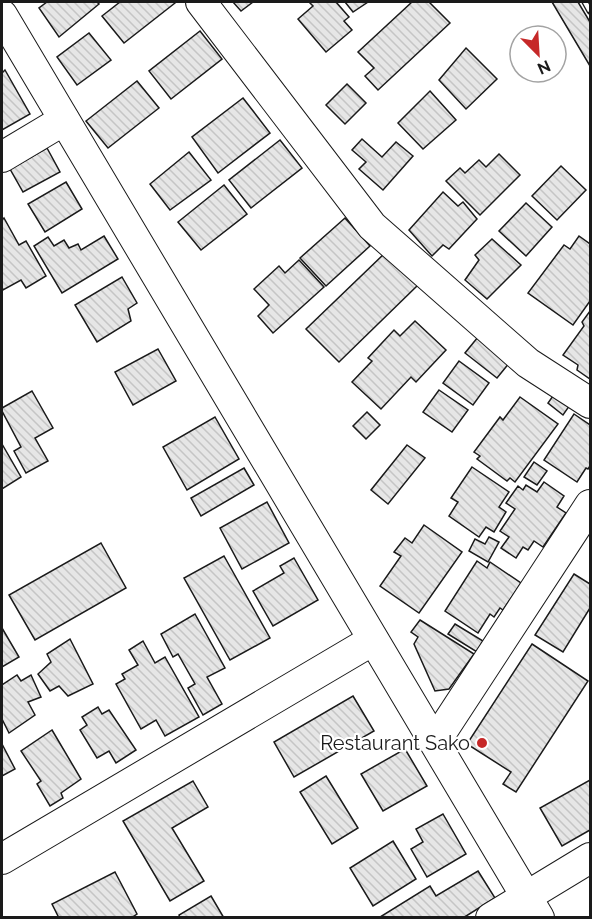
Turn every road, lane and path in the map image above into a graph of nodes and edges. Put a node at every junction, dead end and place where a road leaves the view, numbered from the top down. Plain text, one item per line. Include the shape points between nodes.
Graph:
1 (201, 2) edge
2 (2, 15) edge
3 (64, 120) junction
4 (2, 157) edge
5 (591, 403) edge
6 (591, 505) edge
7 (373, 640) junction
8 (435, 742) junction
9 (591, 858) edge
10 (2, 859) edge
11 (533, 907) edge
12 (491, 918) edge

1 - 5 street via 372,226 528,363
2 - 3 street
3 - 4 street
3 - 7 street
6 - 8 street
7 - 8 street
7 - 10 street
8 - 11 street
9 - 11 street
11 - 12 street

